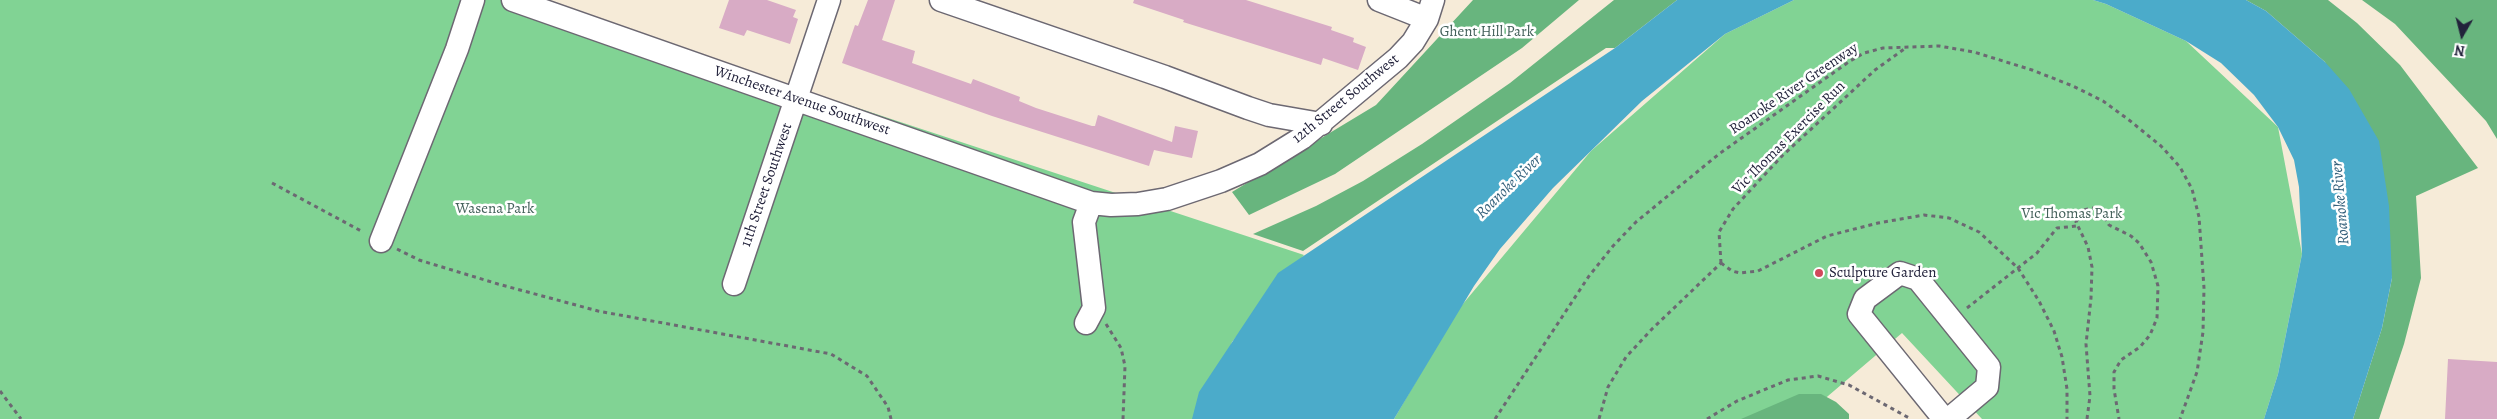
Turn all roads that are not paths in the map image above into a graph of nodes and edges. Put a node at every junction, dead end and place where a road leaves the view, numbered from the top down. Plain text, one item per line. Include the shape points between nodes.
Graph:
1 (473, 0) edge
2 (513, 0) edge
3 (830, 0) edge
4 (941, 0) edge
5 (1379, 0) edge
6 (1430, 9) edge
7 (796, 98) junction
8 (1321, 124) junction
9 (1091, 203) junction
10 (381, 242) road end
11 (734, 284) dead end
12 (1090, 316) road end
13 (1944, 419) edge
14 (1949, 419) edge

1 - 10 street
2 - 7 street, Winchester Avenue Southwest
3 - 7 street, 11th Street Southwest
4 - 8 street via 1248,108
5 - 6 street
6 - 8 street, 12th Street Southwest via 1413,42 1398,58
7 - 9 street, Winchester Avenue Southwest
7 - 11 street, 11th Street Southwest
8 - 9 street, 12th Street Southwest via 1260,164 1212,184 1167,199 1138,204
9 - 12 street via 1084,222
13 - 14 street via 1859,314 1865,299 1900,273 1918,279 1989,367 1986,387

